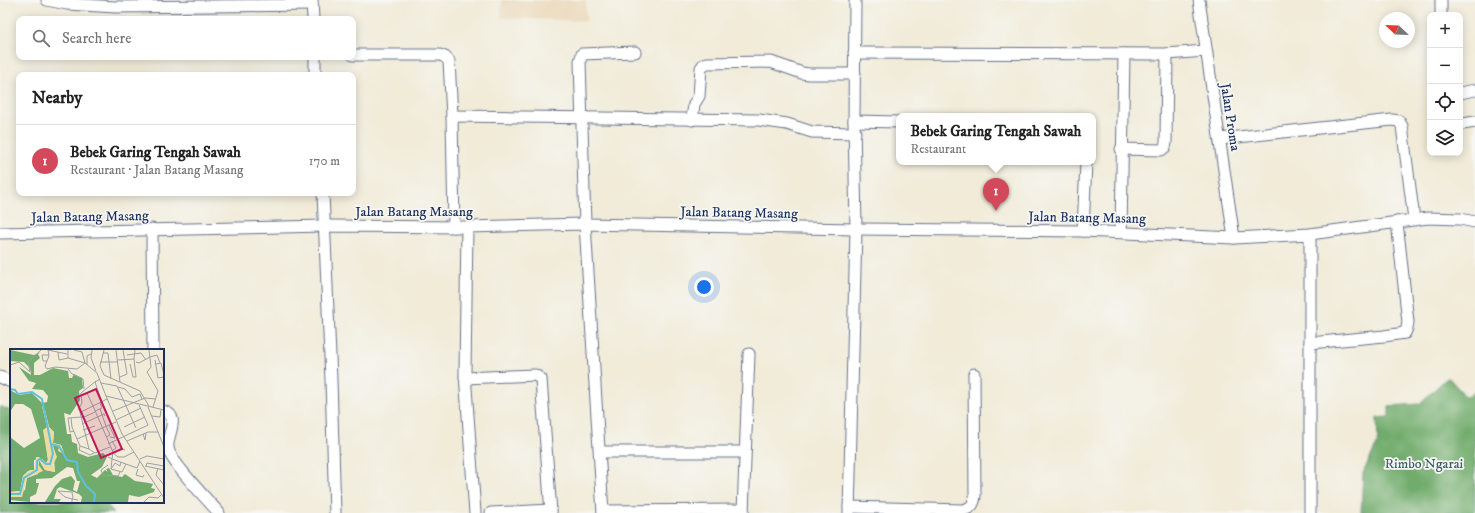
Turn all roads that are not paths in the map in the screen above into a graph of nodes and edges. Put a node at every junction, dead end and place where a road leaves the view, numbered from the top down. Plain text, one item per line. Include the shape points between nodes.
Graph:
1 (47, 0) edge
2 (855, 0) edge
3 (1199, 0) edge
4 (1441, 0) edge
5 (312, 2) edge
6 (116, 3) edge
7 (1441, 12) edge
8 (313, 16) edge
9 (1206, 51) junction
10 (635, 52) dead end
11 (854, 53) junction
12 (1124, 54) junction
13 (1167, 54) junction
14 (356, 55) edge
15 (314, 60) edge
16 (315, 72) edge
17 (855, 74) junction
18 (1475, 90) edge
19 (1463, 92) edge
20 (452, 116) junction
21 (582, 119) junction
22 (692, 120) junction
23 (854, 121) junction
24 (896, 122) edge
25 (1475, 122) edge
26 (1463, 124) edge
27 (855, 133) junction
28 (1220, 139) junction
29 (1121, 149) junction
30 (1086, 165) edge
31 (323, 196) edge
32 (1414, 219) junction
33 (1397, 222) junction
34 (1475, 222) edge
35 (585, 224) junction
36 (325, 226) junction
37 (454, 227) junction
38 (467, 227) junction
39 (152, 229) junction
40 (856, 229) junction
41 (1083, 231) junction
42 (1121, 232) junction
43 (0, 233) edge
44 (1310, 234) junction
45 (1234, 238) junction
46 (1310, 343) junction
47 (153, 349) edge
48 (749, 354) dead end
49 (974, 374) dead end
50 (0, 377) edge
51 (465, 378) junction
52 (10, 382) edge
53 (164, 411) edge
54 (600, 452) junction
55 (745, 452) junction
56 (849, 510) edge
57 (551, 512) edge
58 (603, 512) edge
59 (743, 512) edge
60 (220, 513) edge
61 (335, 513) edge
62 (475, 513) edge
63 (491, 513) edge
64 (1310, 513) edge

1 - 6 street via 67,4
2 - 11 street
3 - 9 street, Jalan Proma
4 - 7 street
5 - 6 street
5 - 8 street
9 - 13 street
9 - 28 street, Jalan Proma
10 - 21 street via 582,54
11 - 12 street
11 - 17 street
12 - 13 street
12 - 29 street
13 - 29 street via 1165,147 1160,150
14 - 20 street via 445,57 449,61
15 - 16 street
17 - 22 street via 809,74 771,62 707,62 702,68
17 - 23 street
18 - 19 street
20 - 21 street
20 - 37 street
21 - 22 street
21 - 35 street
22 - 27 street via 759,120 787,124 812,132
23 - 24 street
23 - 27 street
25 - 26 street
27 - 40 street
28 - 32 street via 1399,121 1402,126
28 - 45 street, Jalan Proma
29 - 42 street
30 - 41 street
31 - 36 street
32 - 33 street, Jalan Batang Masang
32 - 34 street, Jalan Batang Masang via 1444,218
33 - 44 street, Jalan Batang Masang
33 - 46 street via 1408,322 1405,333
35 - 38 street, Jalan Batang Masang
35 - 40 street, Jalan Batang Masang
35 - 54 street
36 - 37 street, Jalan Batang Masang
36 - 39 street, Jalan Batang Masang
36 - 61 street
37 - 38 street, Jalan Batang Masang
38 - 51 street
39 - 43 street, Jalan Batang Masang
39 - 47 street
40 - 41 street, Jalan Batang Masang
40 - 56 street
41 - 42 street, Jalan Batang Masang
42 - 45 street, Jalan Batang Masang
44 - 45 street, Jalan Batang Masang
44 - 46 street
46 - 64 street
48 - 55 street
49 - 56 street via 975,503 963,510
50 - 52 street
51 - 57 street via 535,375 541,379
51 - 62 street
53 - 60 street via 170,414 173,422 168,443 170,454
54 - 55 street
54 - 58 street
55 - 59 street
57 - 63 street
58 - 59 street

